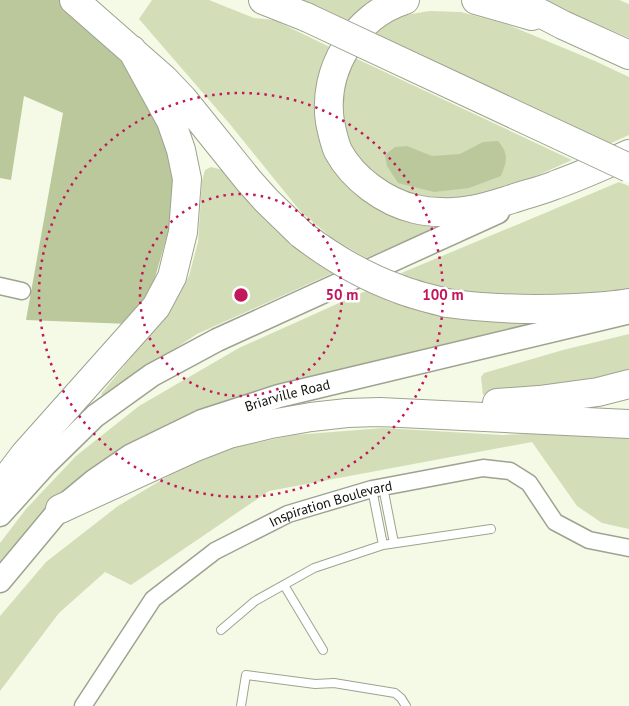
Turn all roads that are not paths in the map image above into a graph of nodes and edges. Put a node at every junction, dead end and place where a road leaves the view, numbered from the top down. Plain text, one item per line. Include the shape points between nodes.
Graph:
1 (74, 0) edge
2 (263, 0) edge
3 (405, 0) edge
4 (476, 0) edge
5 (514, 0) edge
6 (563, 25) junction
7 (132, 50) junction
8 (629, 55) edge
9 (629, 154) edge
10 (629, 168) edge
11 (556, 185) junction
12 (0, 286) edge
13 (22, 291) dead end
14 (629, 303) edge
15 (629, 313) edge
16 (629, 384) edge
17 (421, 414) junction
18 (629, 424) edge
19 (0, 487) edge
20 (377, 488) junction
21 (60, 509) junction
22 (0, 515) edge
23 (491, 529) dead end
24 (394, 543) junction
25 (383, 545) junction
26 (629, 548) edge
27 (0, 581) edge
28 (284, 585) junction
29 (221, 630) dead end
30 (323, 650) dead end
31 (83, 706) edge
32 (241, 706) edge
33 (406, 706) edge

1 - 7 highway
2 - 10 highway, bridge
3 - 11 highway via 369,20 350,40 335,69 329,114 334,140 338,152 357,177 399,204 416,210 443,212 481,209
4 - 6 highway
5 - 6 highway
6 - 8 highway
7 - 14 highway, bridge via 183,99 266,200 301,234 344,264 398,289 468,306 545,309
7 - 19 highway via 171,121 187,179 183,232 172,277 156,307 25,454
9 - 11 highway
11 - 22 main road via 217,340 152,375 95,416
12 - 13 street
15 - 21 main road, Briarville Road via 280,396 202,421 130,456
16 - 17 highway via 598,392
17 - 18 highway
17 - 21 highway via 347,413 230,434
20 - 24 lane
20 - 25 lane
20 - 26 street, Inspiration Boulevard via 483,468 510,471 529,483 555,522 589,540
20 - 31 street, Inspiration Boulevard via 288,514 215,551 153,599
21 - 27 main road, Briarville Road
23 - 24 lane
24 - 25 lane
25 - 28 lane via 314,568
28 - 29 lane via 255,601
28 - 30 lane
32 - 33 lane via 246,675 315,684 334,682 394,694

